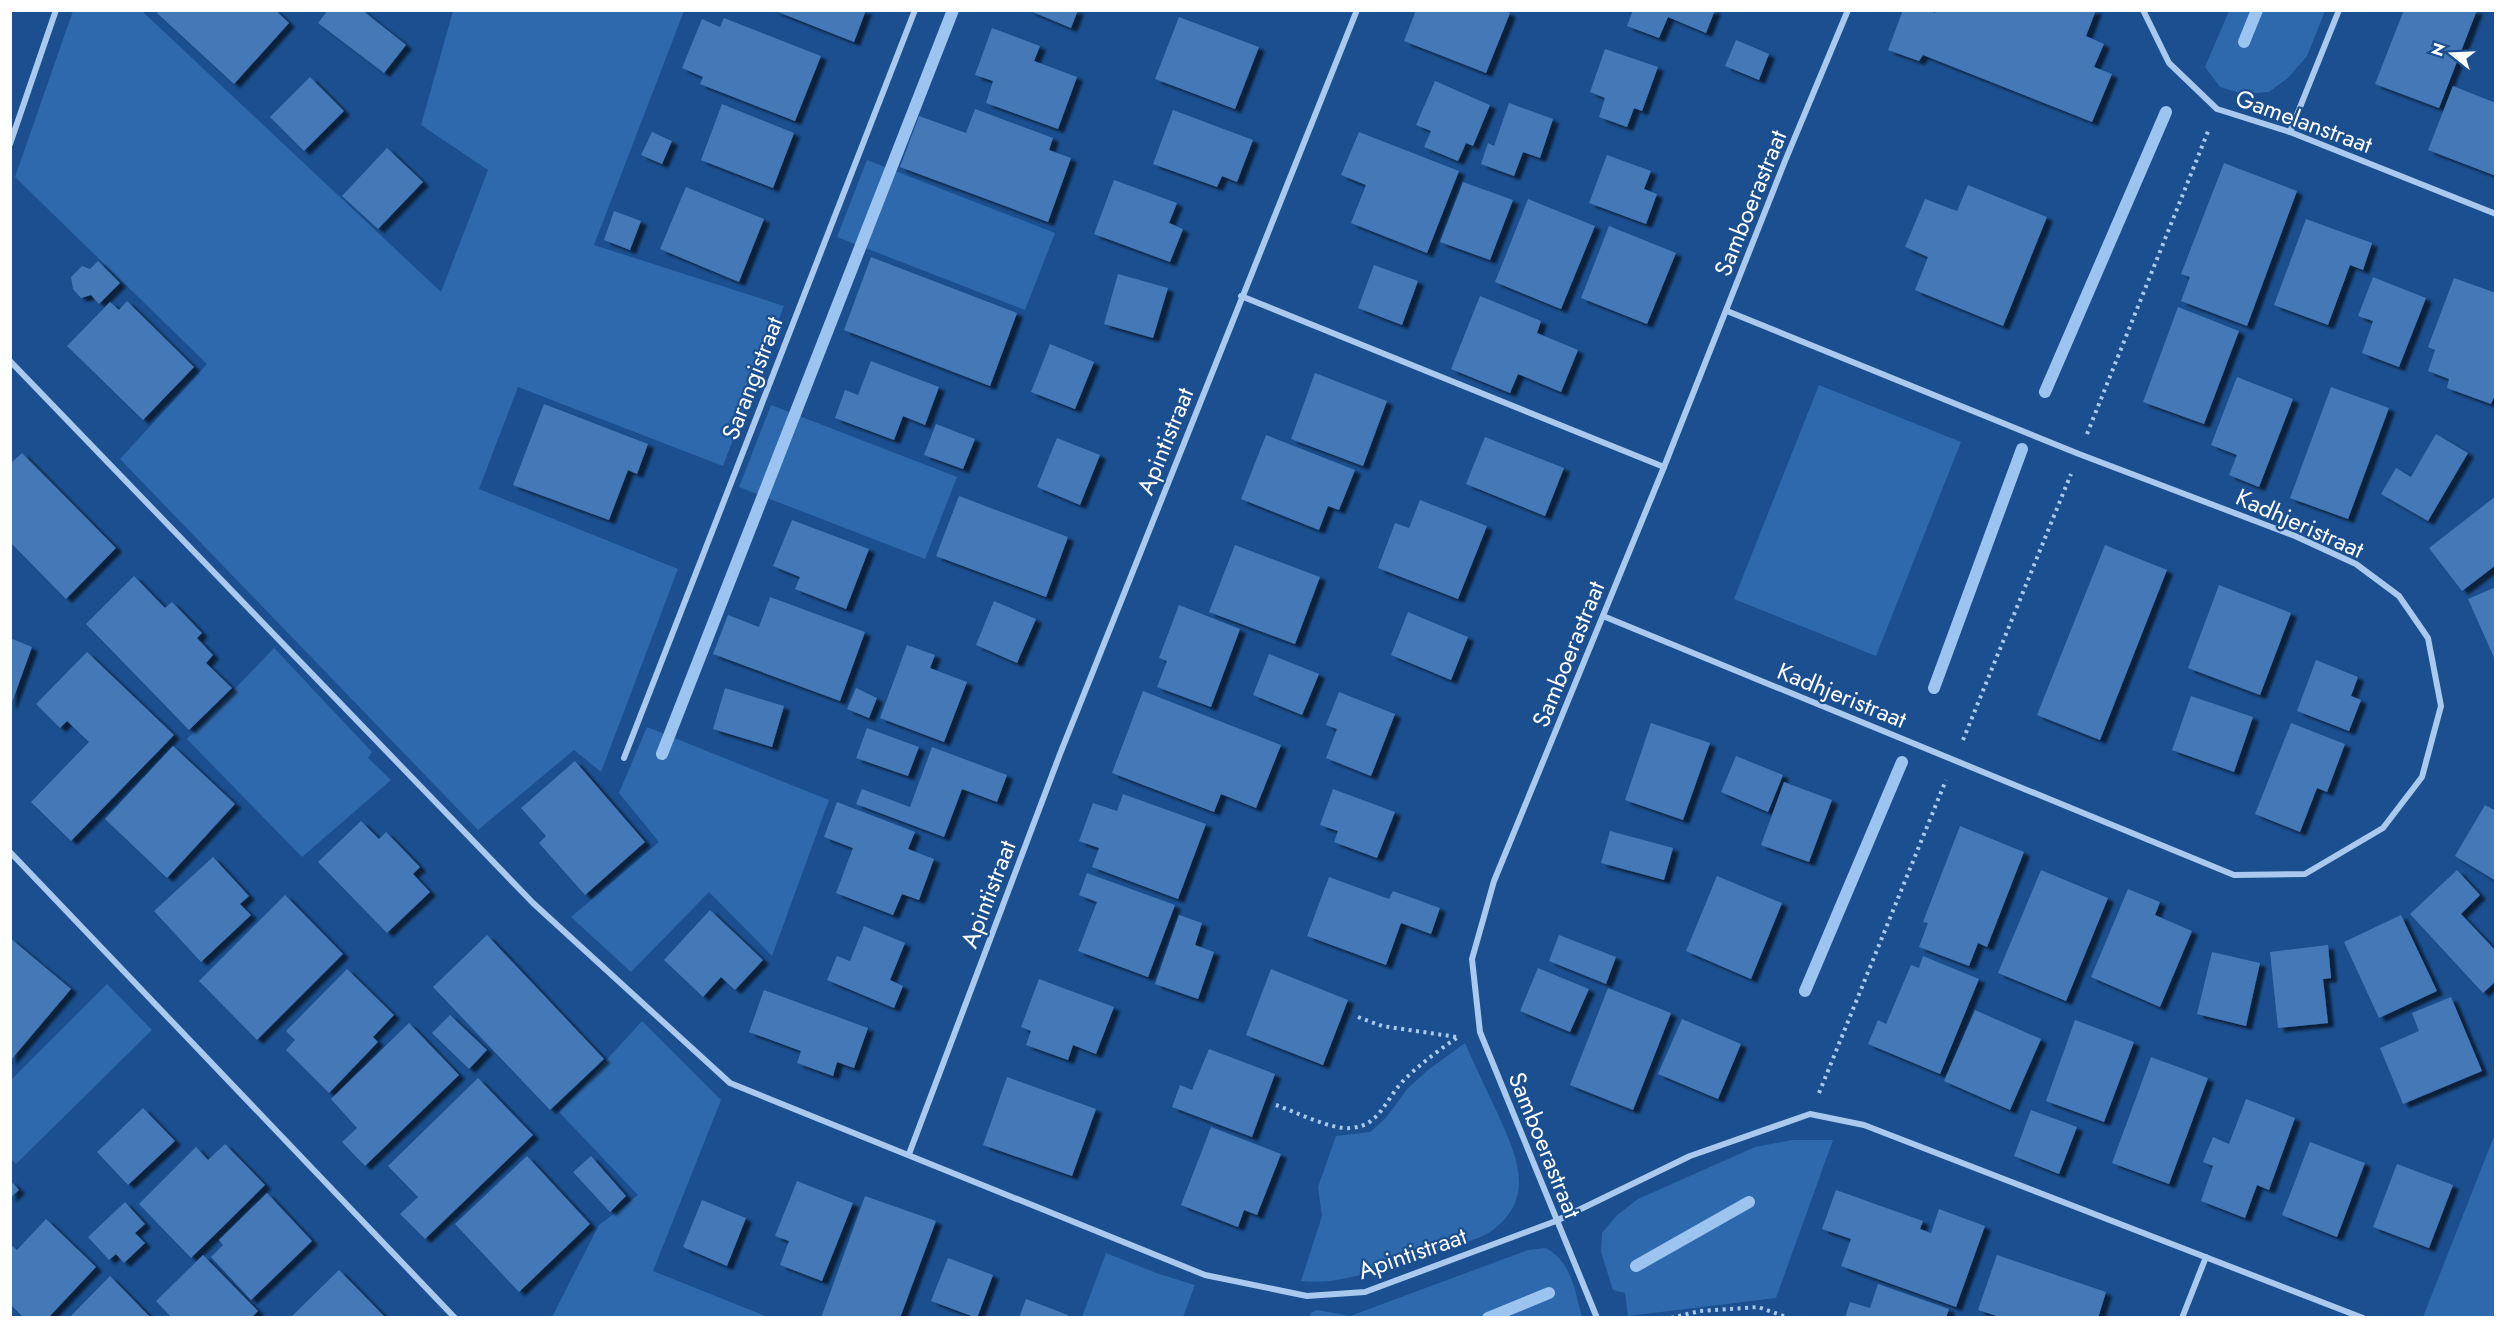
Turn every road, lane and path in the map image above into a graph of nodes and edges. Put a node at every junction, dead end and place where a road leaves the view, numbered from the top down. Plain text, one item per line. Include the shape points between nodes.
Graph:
1 (56, 10) edge
2 (915, 10) edge
3 (1357, 10) edge
4 (1848, 10) edge
5 (2143, 10) edge
6 (2338, 10) edge
7 (2217, 109) junction
8 (2290, 132) junction
9 (10, 144) edge
10 (2496, 214) edge
11 (1242, 296) junction
12 (1727, 311) junction
13 (10, 361) edge
14 (2079, 454) junction
15 (1664, 467) junction
16 (1603, 616) junction
17 (624, 758) dead end
18 (1954, 761) junction
19 (10, 852) edge
20 (1358, 1017) dead end
21 (1480, 1032) junction
22 (1458, 1037) junction
23 (1276, 1105) dead end
24 (1810, 1114) junction
25 (909, 1154) junction
26 (1556, 1221) junction
27 (2206, 1257) junction
28 (455, 1317) edge
29 (1597, 1317) edge
30 (1671, 1317) edge
31 (1790, 1317) edge
32 (2182, 1317) edge
33 (2364, 1317) edge

1 - 9 street
2 - 17 street, Sarangistraat
3 - 11 street, Apintistraat
4 - 12 street, Samboerastraat
5 - 7 street, Gamelanstraat via 2169,63
6 - 8 street
7 - 8 street, Gamelanstraat
7 - 14 path
8 - 10 street, Gamelanstraat
11 - 15 street
11 - 25 street, Apintistraat via 1060,754
12 - 14 street, Kadhjeristraat
12 - 15 street, Samboerastraat
13 - 25 street via 533,903 730,1083
14 - 18 path
14 - 18 street, Kadhjeristraat via 2295,536 2356,564 2399,596 2428,638 2441,706 2422,777 2383,828 2305,874 2234,875
15 - 16 street, Samboerastraat
16 - 18 street, Kadhjeristraat
16 - 21 street, Samboerastraat via 1494,880 1472,959
18 - 24 path
19 - 28 street
20 - 22 path via 1382,1026
21 - 22 path
21 - 26 street, Samboerastraat
22 - 23 path via 1402,1082 1380,1114 1367,1125 1349,1128 1326,1123
24 - 26 street, Apintistraat via 1690,1156
24 - 27 street via 1864,1125
25 - 26 street, Apintistraat via 1205,1275 1307,1296 1365,1292
26 - 29 street, Samboerastraat
27 - 32 street
27 - 33 street
30 - 31 path via 1758,1307

